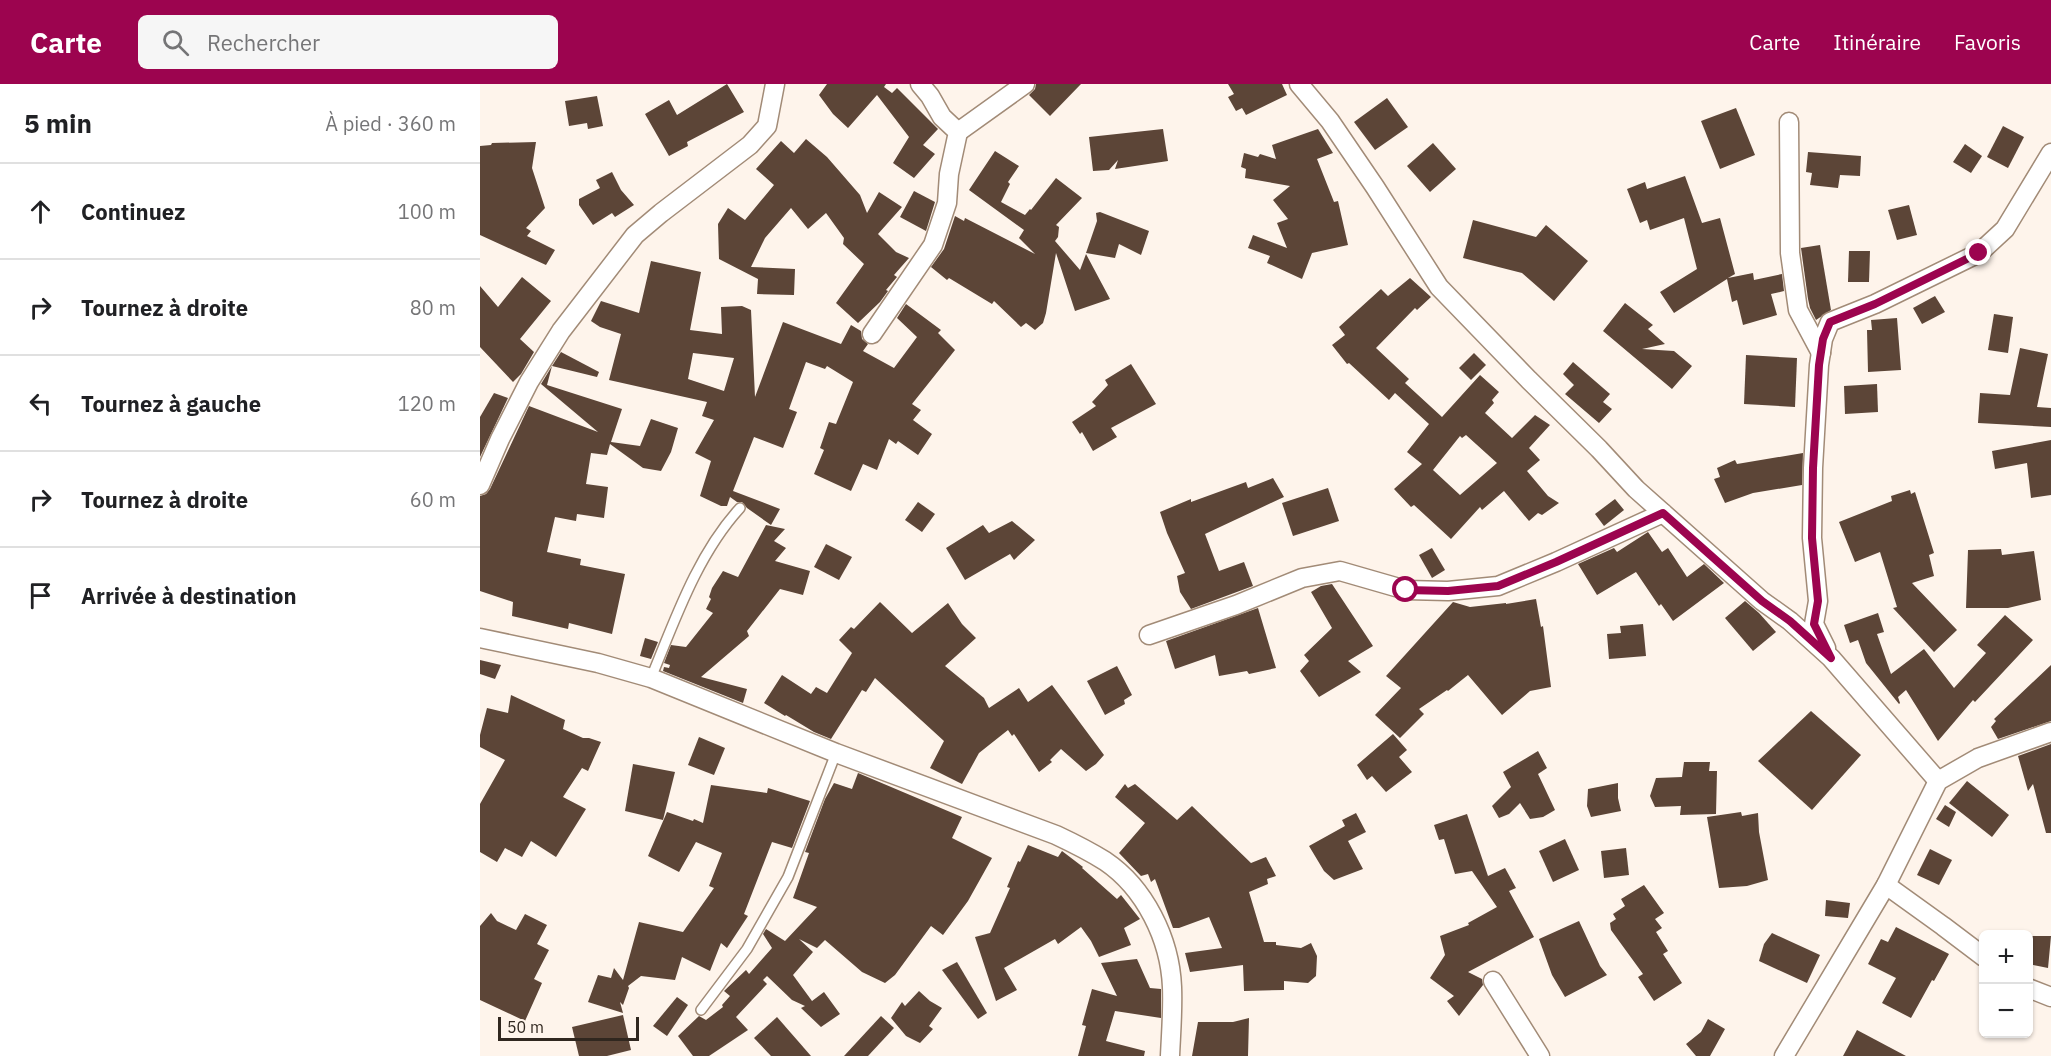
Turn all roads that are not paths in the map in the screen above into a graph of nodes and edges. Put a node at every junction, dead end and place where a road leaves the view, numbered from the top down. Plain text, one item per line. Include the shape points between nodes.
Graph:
1 (776, 84) edge
2 (920, 84) edge
3 (1025, 84) edge
4 (1299, 84) edge
5 (1789, 122) dead end
6 (958, 132) junction
7 (2051, 153) edge
8 (872, 334) dead end
9 (1821, 353) junction
10 (480, 485) edge
11 (740, 508) dead end
12 (1663, 513) junction
13 (1149, 635) dead end
14 (480, 638) edge
15 (1831, 658) junction
16 (651, 678) junction
17 (2051, 732) edge
18 (836, 753) junction
19 (1938, 781) junction
20 (1886, 885) junction
21 (1979, 954) edge
22 (1493, 981) dead end
23 (2033, 989) edge
24 (2051, 998) edge
25 (701, 1010) dead end
26 (1170, 1056) edge
27 (1540, 1056) edge
28 (1784, 1056) edge

1 - 10 street via 767,126 750,145 635,236 561,331 519,401
2 - 6 street via 942,117
3 - 6 street
4 - 12 street via 1330,121 1439,287
5 - 9 street via 1790,253 1798,310
6 - 8 street via 947,203 933,245
7 - 9 street via 2005,229 1979,253 1830,322
9 - 15 street via 1813,468 1812,538 1818,601 1814,624
11 - 16 lane via 722,528 694,578
12 - 13 street via 1498,586 1406,590 1340,571 1302,578
12 - 15 street
14 - 16 street
15 - 19 street
16 - 18 street
17 - 19 street via 1978,758
18 - 25 lane via 788,877 747,949
18 - 26 street via 1056,835 1106,862 1124,877 1150,910 1167,958 1172,985
19 - 20 street
20 - 21 street
20 - 28 street
22 - 27 street
23 - 24 street

